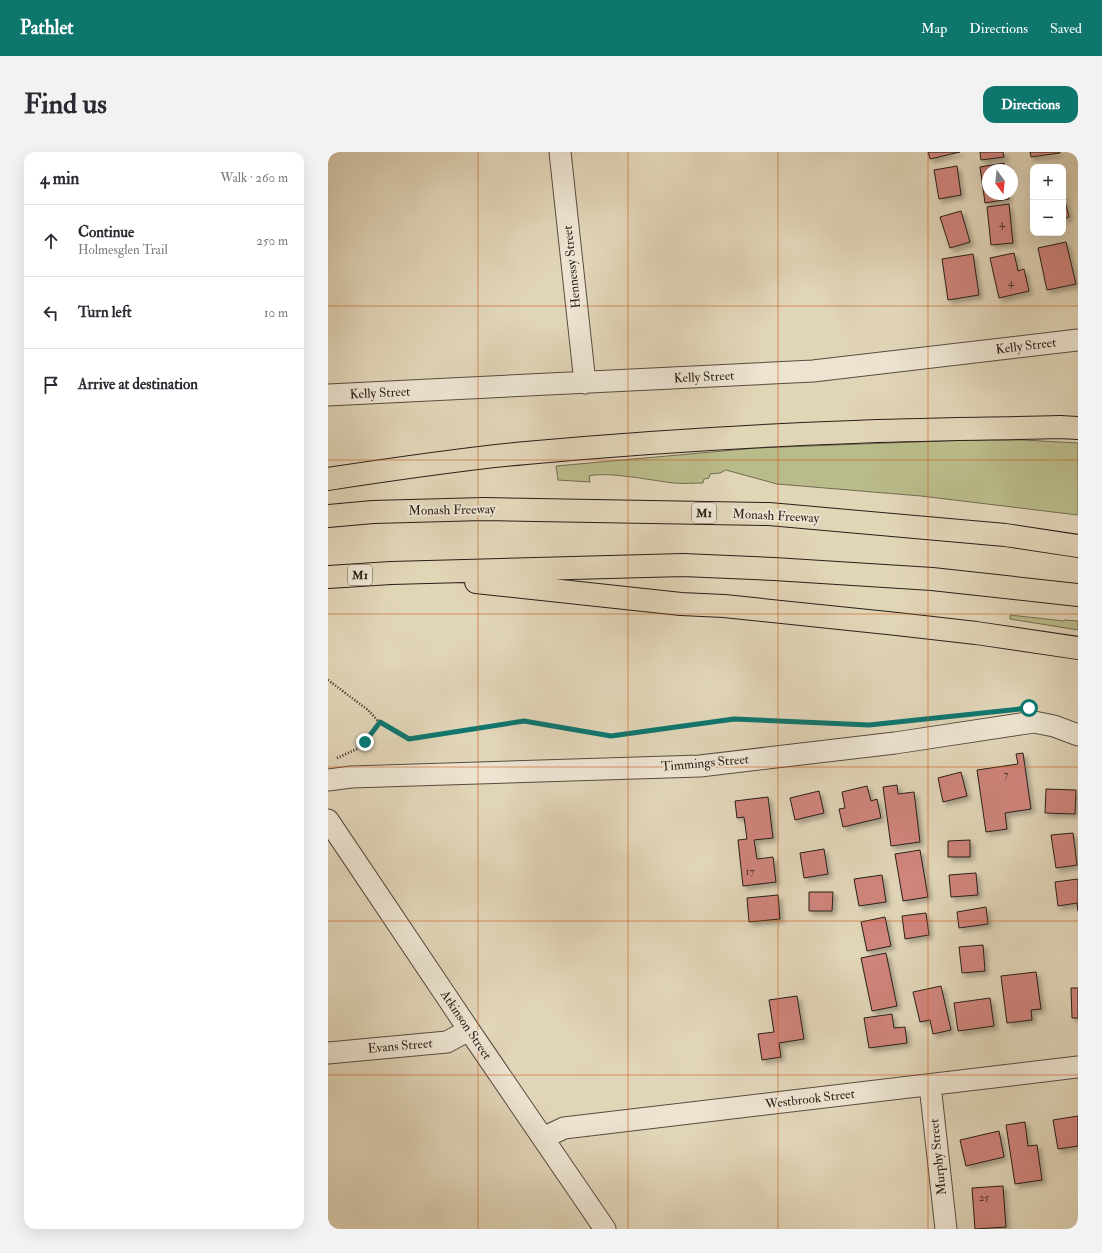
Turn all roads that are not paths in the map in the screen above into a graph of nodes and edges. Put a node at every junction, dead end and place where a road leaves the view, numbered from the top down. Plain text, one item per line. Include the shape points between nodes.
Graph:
1 (560, 152) edge
2 (1078, 340) edge
3 (585, 383) junction
4 (328, 395) edge
5 (1078, 428) edge
6 (328, 479) edge
7 (328, 516) edge
8 (1078, 546) edge
9 (391, 573) junction
10 (328, 577) edge
11 (1078, 596) edge
12 (1078, 648) edge
13 (1078, 735) edge
14 (330, 771) edge
15 (328, 820) edge
16 (469, 1030) junction
17 (328, 1053) edge
18 (1078, 1067) edge
19 (930, 1085) junction
20 (543, 1138) junction
21 (605, 1229) edge
22 (946, 1229) edge

1 - 3 street, Hennessy Street
2 - 3 street, Kelly Street via 813,371
3 - 4 street, Kelly Street
5 - 6 highway via 856,432 665,442 524,453
7 - 8 highway, Monash Freeway / M1 via 484,509 769,514 1005,535
9 - 10 highway, M1
9 - 11 highway, M1 via 691,566 932,579
9 - 12 highway via 897,624
13 - 14 street, Timmings Street via 1034,722 895,743 700,766 351,777
15 - 16 street, Atkinson Street
16 - 17 street, Evans Street via 447,1042
16 - 20 street, Atkinson Street
18 - 19 street, Westbrook Street
19 - 20 street, Westbrook Street via 564,1128
19 - 22 street, Murphy Street
20 - 21 street, Atkinson Street

